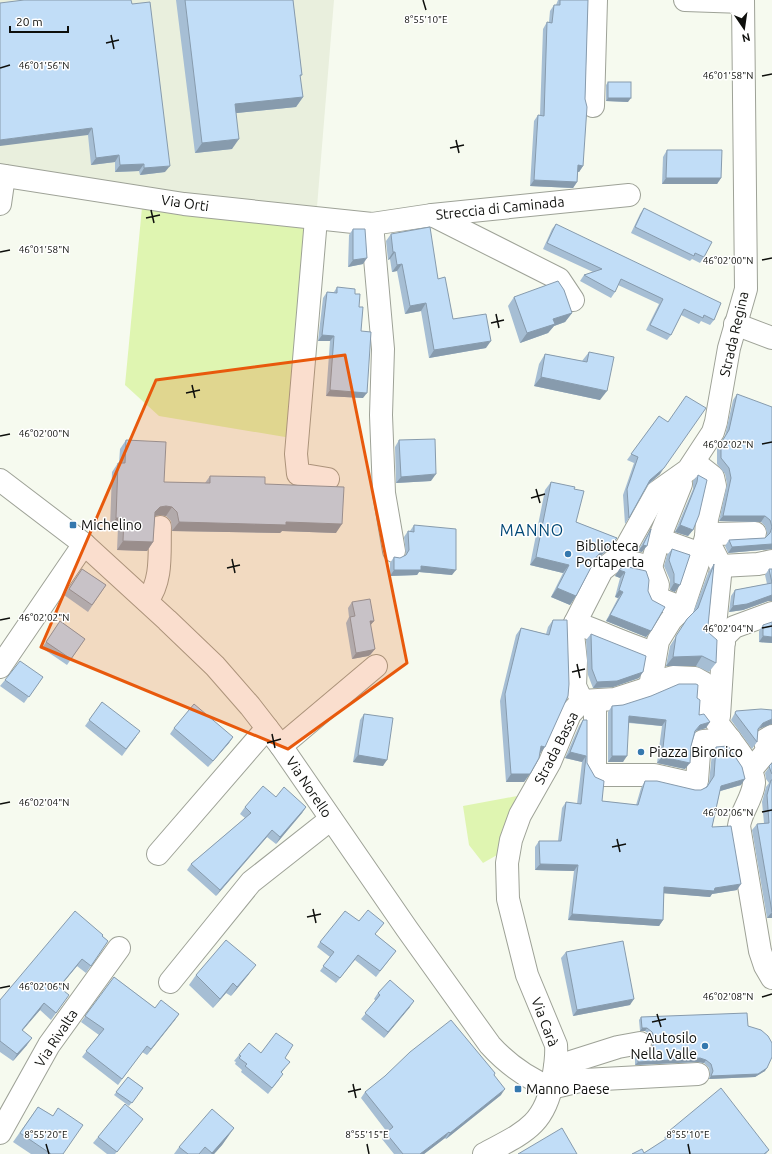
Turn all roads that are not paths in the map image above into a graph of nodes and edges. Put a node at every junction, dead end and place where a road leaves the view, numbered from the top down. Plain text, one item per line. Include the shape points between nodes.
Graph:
1 (596, 0) edge
2 (685, 0) edge
3 (743, 1) edge
4 (593, 106) dead end
5 (2, 176) edge
6 (629, 195) dead end
7 (0, 204) edge
8 (432, 215) junction
9 (316, 219) junction
10 (372, 224) junction
11 (573, 300) dead end
12 (735, 324) junction
13 (772, 338) edge
14 (694, 462) junction
15 (679, 477) junction
16 (328, 478) dead end
17 (0, 480) edge
18 (160, 527) dead end
19 (755, 533) dead end
20 (659, 539) junction
21 (84, 544) junction
22 (703, 545) junction
23 (394, 551) dead end
24 (617, 559) junction
25 (772, 561) edge
26 (721, 566) junction
27 (652, 567) junction
28 (147, 601) junction
29 (683, 608) junction
30 (772, 613) edge
31 (575, 623) junction
32 (724, 642) junction
33 (654, 653) junction
34 (376, 666) dead end
35 (0, 667) edge
36 (650, 687) junction
37 (589, 701) junction
38 (267, 728) junction
39 (724, 731) junction
40 (772, 736) edge
41 (281, 746) junction
42 (750, 771) junction
43 (331, 819) junction
44 (158, 854) dead end
45 (516, 932) joint
46 (119, 948) dead end
47 (772, 978) edge
48 (170, 982) dead end
49 (640, 1043) dead end
50 (698, 1074) dead end
51 (553, 1077) junction
52 (0, 1133) edge
53 (484, 1154) edge

1 - 4 street
2 - 3 street
3 - 12 street, Strada Regina via 746,289
5 - 7 street
5 - 9 street, Via Orti via 184,204
6 - 8 street, Streccia di Caminada
8 - 10 street, Streccia di Caminada
8 - 11 street via 559,279
9 - 10 street, Via Orti
9 - 16 street via 296,454 298,474
10 - 23 street via 383,349 381,415 384,493
12 - 13 street
12 - 14 street, Strada Regina via 716,422 713,432
14 - 15 street, Strada Bassa
14 - 22 street via 715,481
15 - 20 street via 681,484
15 - 24 street, Strada Bassa via 657,492 628,545
17 - 21 street, Via Norello
18 - 28 street via 158,579 154,592
19 - 22 street via 715,534
20 - 22 street
20 - 27 street
21 - 28 street, Via Norello
21 - 35 street
22 - 26 street
22 - 29 street
24 - 27 street
24 - 31 street, Strada Bassa via 602,570
25 - 26 street
26 - 32 street via 714,636
27 - 29 street via 658,585 657,598
28 - 38 street, Via Norello via 215,666
29 - 33 street via 671,620
30 - 32 street via 734,627 727,633
31 - 33 street
31 - 37 street, Strada Bassa via 575,686
32 - 39 street
33 - 36 street
34 - 41 street
36 - 37 street via 620,698
36 - 39 street via 673,677 700,680 705,686 711,714
37 - 39 street via 595,770 600,775 654,775 694,784 697,780 699,753 703,741
37 - 45 street, Strada Bassa via 570,714 550,762 520,815 511,840 506,887
38 - 41 street, Via Norello
38 - 44 street
39 - 42 street
40 - 42 street via 765,740 767,751
41 - 43 street, Via Norello
42 - 47 street via 754,787 739,826 760,951
43 - 48 street via 251,882
43 - 51 street, Via Norello via 490,1045 523,1075
45 - 51 street, Via Carà via 534,995 556,1045
46 - 52 street, Via Rivalta via 49,1045
49 - 51 street via 618,1047
50 - 51 street via 584,1080
51 - 53 street, Via Carà via 543,1113 535,1123

